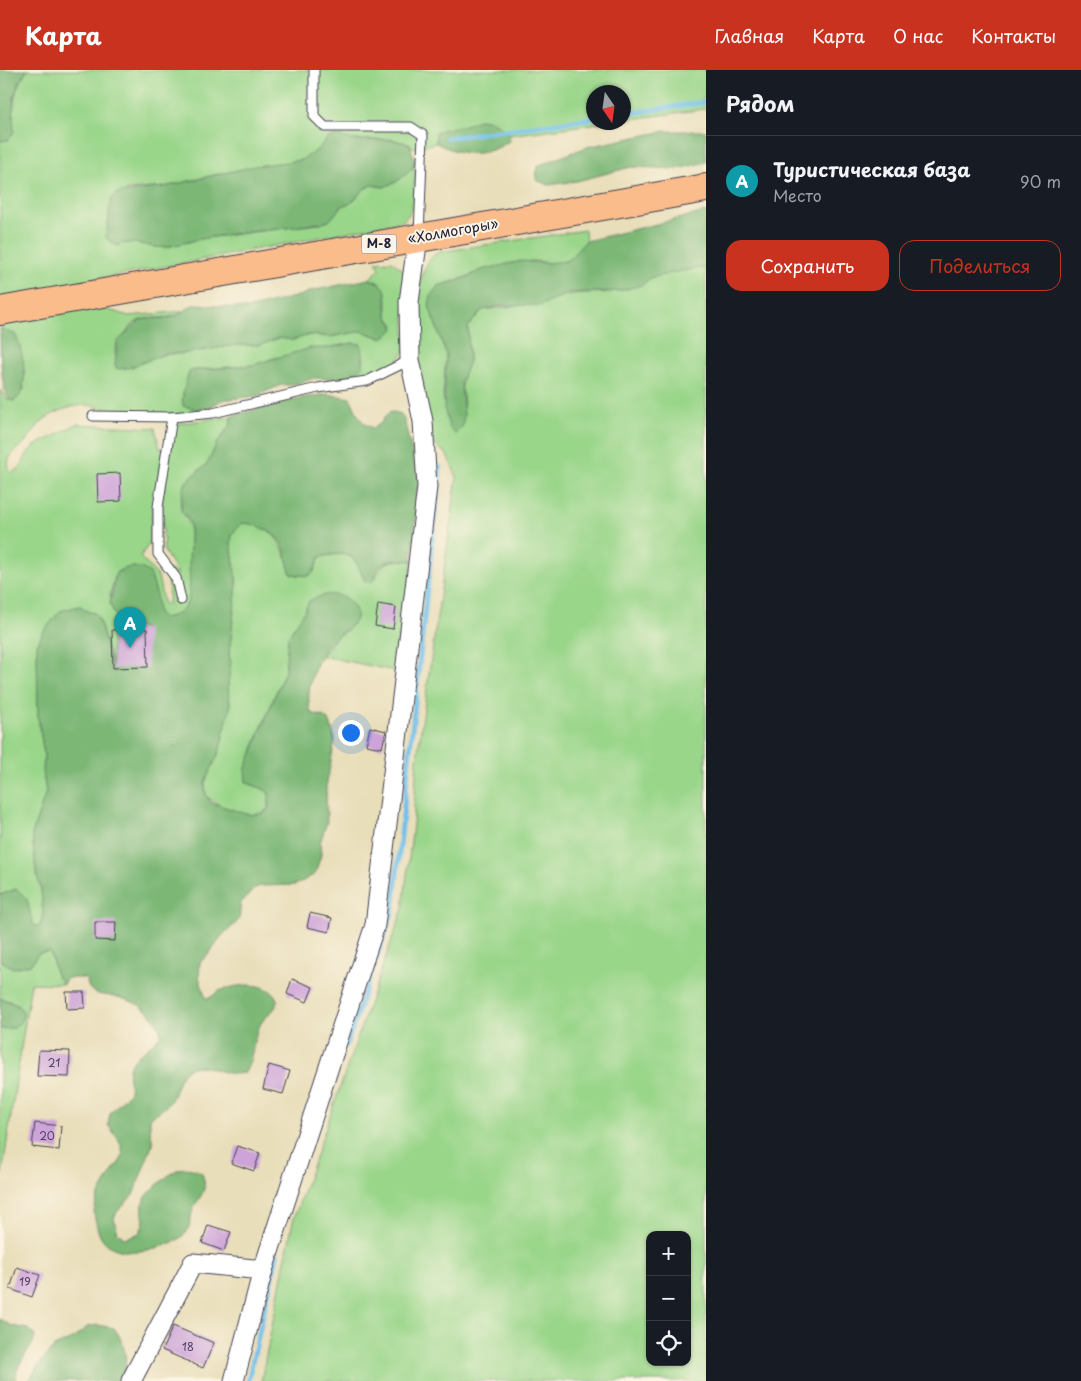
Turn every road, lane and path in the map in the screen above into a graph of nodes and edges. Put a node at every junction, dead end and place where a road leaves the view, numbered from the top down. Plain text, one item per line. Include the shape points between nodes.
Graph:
1 (314, 70) edge
2 (706, 188) edge
3 (418, 237) junction
4 (0, 311) edge
5 (410, 360) junction
6 (93, 416) dead end
7 (172, 417) junction
8 (181, 600) dead end
9 (263, 1270) junction
10 (131, 1381) edge
11 (234, 1381) edge

1 - 3 lane via 314,116 325,127 412,127 423,134
2 - 3 highway, «Холмогоры» / М-8
3 - 4 highway, «Холмогоры» / М-8
3 - 5 street via 410,302
5 - 7 lane via 367,381 318,388 213,413
5 - 9 street via 423,421 427,487 376,924
6 - 7 lane
7 - 8 lane via 158,507 158,554 176,578
9 - 10 street via 194,1263
9 - 11 street

